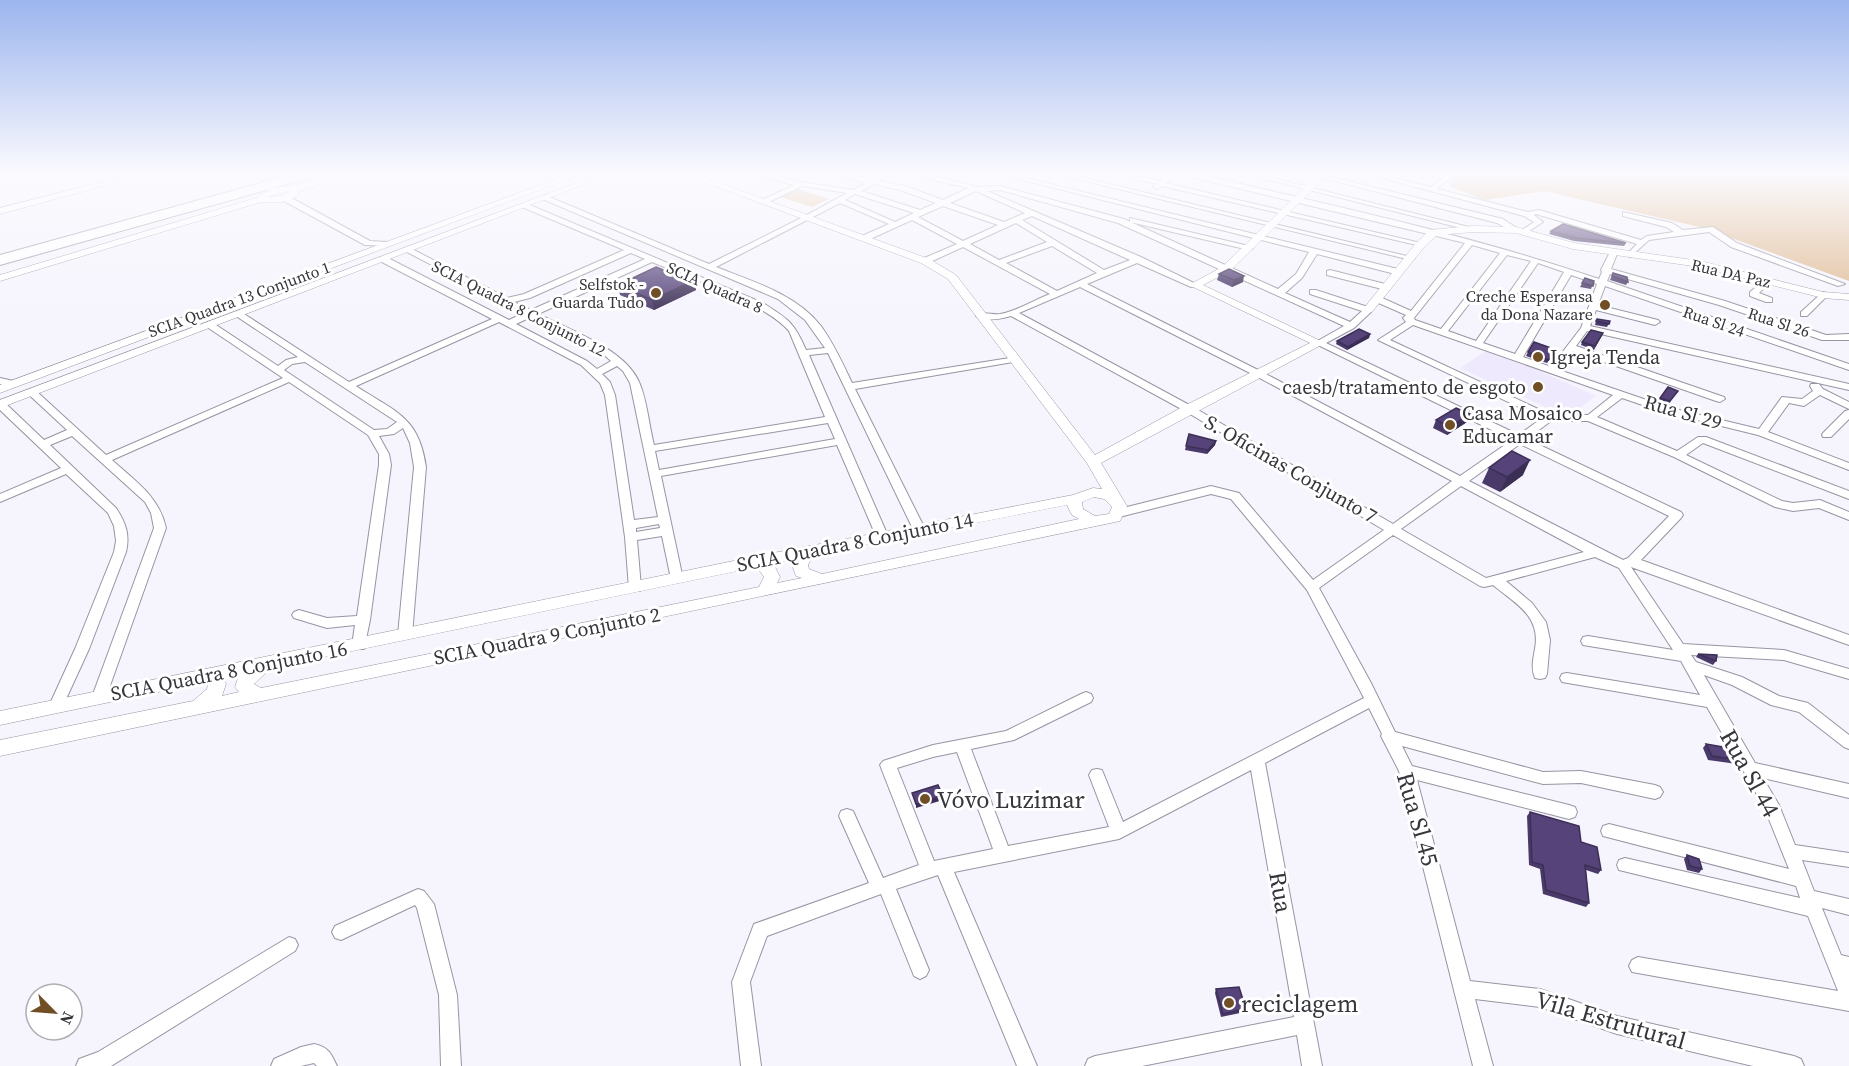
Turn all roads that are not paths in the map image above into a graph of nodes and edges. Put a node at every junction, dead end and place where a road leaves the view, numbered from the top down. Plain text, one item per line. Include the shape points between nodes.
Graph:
1 (110, 223) edge
2 (135, 223) edge
3 (179, 223) edge
4 (333, 223) edge
5 (443, 223) edge
6 (478, 223) edge
7 (567, 223) edge
8 (597, 223) edge
9 (605, 223) edge
10 (800, 223) edge
11 (823, 223) edge
12 (889, 223) edge
13 (899, 223) edge
14 (931, 223) edge
15 (998, 223) edge
16 (1009, 223) edge
17 (1021, 223) edge
18 (1054, 223) edge
19 (1130, 223) edge
20 (1138, 223) edge
21 (1204, 223) edge
22 (1274, 223) joint
23 (1335, 223) edge
24 (1396, 223) edge
25 (1449, 223) edge
26 (1504, 223) edge
27 (1538, 223) edge
28 (1571, 223) edge
29 (1660, 223) edge
30 (440, 224) junction
31 (894, 225) junction
32 (1004, 225) junction
33 (582, 229) junction
34 (1473, 229) junction
35 (1697, 230) junction
36 (1521, 231) junction
37 (454, 232) junction
38 (1434, 232) junction
39 (1680, 232) junction
40 (1718, 235) junction
41 (1261, 236) junction
42 (865, 238) junction
43 (1054, 242) junction
44 (1470, 242) junction
45 (964, 243) junction
46 (1643, 243) junction
47 (1421, 244) junction
48 (368, 247) junction
49 (1249, 248) junction
50 (407, 250) junction
51 (631, 250) junction
52 (1315, 250) junction
53 (1505, 252) junction
54 (0, 253) edge
55 (1613, 254) junction
56 (1630, 255) junction
57 (1412, 258) junction
58 (383, 259) junction
59 (651, 259) junction
60 (1138, 259) junction
61 (0, 260) edge
62 (1536, 260) junction
63 (925, 261) junction
64 (999, 263) junction
65 (710, 267) junction
66 (1226, 269) junction
67 (1605, 270) junction
68 (1569, 271) junction
69 (1399, 272) junction
70 (1103, 273) junction
71 (1330, 273) dead end
72 (0, 278) edge
73 (1767, 281) junction
74 (1079, 283) junction
75 (1602, 283) junction
76 (1841, 284) dead end
77 (1194, 285) junction
78 (1386, 287) junction
79 (480, 289) junction
80 (1313, 292) dead end
81 (1055, 293) junction
82 (1280, 293) junction
83 (454, 295) junction
84 (1823, 295) junction
85 (1849, 297) edge
86 (1377, 299) junction
87 (1769, 300) dead end
88 (504, 301) junction
89 (1593, 306) junction
90 (801, 309) junction
91 (1368, 310) junction
92 (1012, 312) junction
93 (774, 313) junction
94 (238, 314) junction
95 (530, 314) junction
96 (1804, 314) dead end
97 (981, 316) junction
98 (1412, 318) junction
99 (504, 321) junction
100 (1654, 322) dead end
101 (210, 325) junction
102 (1351, 326) junction
103 (1585, 328) junction
104 (1443, 331) junction
105 (147, 334) junction
106 (574, 336) junction
107 (1849, 336) edge
108 (1319, 343) junction
109 (159, 344) junction
110 (1478, 344) junction
111 (548, 345) junction
112 (1570, 347) junction
113 (833, 353) junction
114 (87, 356) junction
115 (805, 357) junction
116 (306, 359) junction
117 (1013, 359) junction
118 (1516, 359) junction
119 (620, 361) junction
120 (103, 366) junction
121 (1849, 367) edge
122 (278, 370) junction
123 (1553, 371) junction
124 (597, 373) junction
125 (1257, 373) junction
126 (291, 378) junction
127 (1811, 380) junction
128 (0, 381) edge
129 (14, 384) junction
130 (349, 386) junction
131 (848, 387) junction
132 (1849, 387) edge
133 (0, 389) edge
134 (1819, 391) junction
135 (31, 392) junction
136 (1622, 394) junction
137 (1720, 399) dead end
138 (0, 404) edge
139 (1849, 406) edge
140 (1189, 409) junction
141 (1849, 413) edge
142 (1549, 418) junction
143 (1590, 418) junction
144 (832, 419) junction
145 (404, 423) junction
146 (74, 431) junction
147 (372, 433) junction
148 (1762, 433) junction
149 (1827, 435) dead end
150 (1519, 439) junction
151 (841, 441) junction
152 (44, 444) junction
153 (649, 449) junction
154 (1678, 455) junction
155 (105, 459) junction
156 (1849, 467) edge
157 (1096, 468) junction
158 (68, 469) junction
159 (654, 474) junction
160 (1460, 481) junction
161 (1849, 495) edge
162 (1081, 496) junction
163 (0, 498) edge
164 (1117, 506) junction
165 (1849, 516) edge
166 (1093, 521) junction
167 (665, 525) junction
168 (1394, 528) junction
169 (919, 529) junction
170 (630, 531) junction
171 (882, 536) junction
172 (808, 551) junction
173 (1596, 553) junction
174 (758, 561) junction
175 (1627, 563) junction
176 (818, 578) junction
177 (677, 579) junction
178 (1497, 581) junction
179 (1312, 587) junction
180 (635, 588) junction
181 (766, 589) junction
182 (299, 615) dead end
183 (363, 620) junction
184 (405, 635) junction
185 (1849, 640) edge
186 (1588, 641) dead end
187 (359, 645) junction
188 (1686, 657) junction
189 (268, 661) junction
190 (203, 674) junction
191 (1540, 674) dead end
192 (1849, 674) edge
193 (1567, 678) dead end
194 (260, 695) junction
195 (99, 697) junction
196 (1086, 698) dead end
197 (1372, 700) junction
198 (1710, 702) junction
199 (56, 706) junction
200 (198, 707) junction
201 (0, 718) edge
202 (1389, 736) junction
203 (1849, 743) edge
204 (962, 745) junction
205 (0, 748) edge
206 (1257, 760) junction
207 (1749, 768) junction
208 (1407, 771) junction
209 (1097, 775) dead end
210 (1849, 791) edge
211 (1655, 792) dead end
212 (1569, 812) dead end
213 (847, 816) dead end
214 (1609, 831) dead end
215 (1119, 832) junction
216 (1790, 851) junction
217 (1003, 854) junction
218 (1849, 860) edge
219 (1625, 866) dead end
220 (936, 868) junction
221 (1801, 880) junction
222 (882, 886) junction
223 (1811, 903) junction
224 (1849, 906) edge
225 (341, 932) dead end
226 (289, 945) dead end
227 (1841, 964) edge
228 (1638, 966) dead end
229 (920, 970) dead end
230 (1463, 989) junction
231 (1849, 996) edge
232 (1849, 1002) edge
233 (1304, 1023) junction
234 (99, 1064) edge
235 (281, 1066) edge
236 (327, 1066) edge
237 (451, 1066) edge
238 (752, 1066) edge
239 (1027, 1066) edge
240 (1095, 1066) edge
241 (1312, 1066) edge
242 (1483, 1066) edge
243 (1794, 1066) edge

1 - 54 highway
2 - 61 highway
3 - 72 street
4 - 48 street
5 - 30 street, SCIA Quadra 13 Conjunto 1
6 - 37 street
7 - 33 street, SCIA Quadra 8
8 - 33 street
9 - 65 street
10 - 65 street
11 - 42 street
12 - 31 street
13 - 31 street
14 - 45 street
15 - 32 street
16 - 32 street
17 - 43 street
18 - 60 street
19 - 66 street
20 - 49 street
21 - 41 street
22 - 41 street
22 - 57 street
23 - 47 street
24 - 38 street, Rua Sl 24
25 - 34 street
26 - 36 street
27 - 36 street
28 - 46 street
29 - 39 street
30 - 37 street via 455,227
30 - 48 street, SCIA Quadra 13 Conjunto 1 via 388,244
31 - 42 street
32 - 45 street
33 - 51 street, SCIA Quadra 8
34 - 36 street
34 - 38 street
35 - 39 street
35 - 40 street
35 - 40 street via 1710,229
36 - 55 street
37 - 50 street
38 - 44 street, Rua Sl 24
38 - 47 street
39 - 46 street via 1657,235
40 - 76 street via 1734,245
41 - 49 street
41 - 52 street
42 - 63 street
43 - 64 street
43 - 70 street
44 - 53 street, Rua Sl 24
44 - 98 street
45 - 63 street
45 - 64 street
46 - 56 street
47 - 57 street
48 - 105 street, SCIA Quadra 13 Conjunto 1
49 - 66 street
50 - 58 street
50 - 79 street, SCIA Quadra 8 Conjunto 12
51 - 59 street, SCIA Quadra 8
51 - 88 street via 527,296
52 - 69 street
52 - 82 street via 1299,276
53 - 62 street, Rua Sl 24
53 - 104 street
55 - 56 street, Rua DA Paz
55 - 67 street
56 - 73 street, Rua DA Paz via 1700,264
57 - 69 street
58 - 83 street
58 - 94 street
59 - 93 street, SCIA Quadra 8
59 - 95 street
60 - 70 street
60 - 77 street
62 - 68 street, Rua Sl 24
62 - 110 street
63 - 97 street via 952,277
64 - 81 street
65 - 90 street
66 - 77 street
66 - 82 street
67 - 75 street
67 - 107 street, Rua Sl 26 via 1722,303 1825,338
68 - 75 street, Rua Sl 24
68 - 118 street
69 - 78 street
70 - 74 street
71 - 78 street
73 - 84 street, Rua DA Paz
73 - 87 street via 1753,294
74 - 81 street
74 - 125 street
75 - 89 street
75 - 121 street, Rua Sl 24
77 - 108 street
78 - 86 street
79 - 83 street via 466,289
79 - 88 street, SCIA Quadra 8 Conjunto 12
80 - 91 street
81 - 92 street
82 - 102 street
83 - 99 street
84 - 85 street, Rua DA Paz
84 - 96 street
86 - 91 street
86 - 98 street, Rua Sl 29
88 - 95 street, SCIA Quadra 8 Conjunto 12
89 - 100 street, Rua Sl 24
89 - 103 street
90 - 93 street
90 - 113 street via 819,326
91 - 102 street
92 - 97 street via 998,317
92 - 140 street, S. Oficinas Conjunto 7
93 - 115 street, SCIA Quadra 8 via 793,330
94 - 101 street
94 - 116 street
95 - 99 street
95 - 106 street, SCIA Quadra 8 Conjunto 12
97 - 117 street
98 - 104 street, Rua Sl 29
98 - 142 street via 1383,340
99 - 111 street
99 - 130 street
101 - 109 street
101 - 122 street
102 - 108 street
103 - 112 street
103 - 127 street
104 - 110 street, Rua Sl 29
105 - 109 street via 143,338 145,344
105 - 114 street, SCIA Quadra 13 Conjunto 1
106 - 111 street
106 - 119 street, SCIA Quadra 8 Conjunto 12
108 - 125 street
108 - 150 street
109 - 120 street
110 - 118 street, Rua Sl 29
111 - 124 street
112 - 123 street
112 - 137 street
113 - 115 street
113 - 131 street
114 - 120 street via 106,354 110,357
114 - 129 street, SCIA Quadra 13 Conjunto 1
115 - 144 street, SCIA Quadra 8
116 - 122 street via 289,362
116 - 130 street
117 - 131 street
117 - 157 street
118 - 123 street, Rua Sl 29
119 - 124 street
119 - 153 street, SCIA Quadra 8 Conjunto 12 via 635,383
120 - 135 street
122 - 126 street
123 - 136 street, Rua Sl 29
124 - 170 street via 610,394
125 - 140 street
125 - 160 street
126 - 147 street
126 - 155 street
127 - 132 street
127 - 134 street
128 - 129 street
129 - 133 street, SCIA Quadra 13 Conjunto 1
130 - 145 street
131 - 169 street
134 - 139 street
134 - 148 street via 1804,402 1786,399
135 - 138 street
135 - 146 street
136 - 143 street
136 - 148 street, Rua Sl 29 via 1687,416
138 - 152 street
140 - 157 street
140 - 168 street, S. Oficinas Conjunto 7
141 - 149 street
142 - 143 street
142 - 150 street
143 - 154 street
144 - 151 street, SCIA Quadra 8
144 - 153 street
145 - 147 street via 390,432
145 - 184 street via 418,445 420,467
146 - 152 street
146 - 155 street
147 - 183 street, SCIA Quadra 8 Conjunto 16 via 384,454 385,465
148 - 156 street, Rua Sl 29
150 - 160 street
150 - 175 street via 1677,515
151 - 159 street
151 - 171 street, SCIA Quadra 8
152 - 158 street
153 - 159 street, SCIA Quadra 8 Conjunto 12
154 - 161 street via 1702,439
154 - 165 street via 1779,504 1820,504
155 - 195 street via 149,500 160,528
157 - 162 street via 1097,484
157 - 164 street
158 - 163 street
158 - 199 street via 112,511 121,524 123,538 82,649
159 - 167 street, SCIA Quadra 8 Conjunto 12
160 - 168 street
160 - 173 street
162 - 164 street via 1101,493
162 - 166 street via 1074,506
162 - 169 street, SCIA Quadra 8 Conjunto 14
164 - 166 street via 1109,520
164 - 179 street, Rua Sl 45 via 1211,490 1235,496
166 - 176 street, SCIA Quadra 9 Conjunto 2
167 - 170 street
167 - 177 street, SCIA Quadra 8 Conjunto 12
168 - 178 street, S. Oficinas Conjunto 7 via 1484,583
168 - 179 street
169 - 171 street, SCIA Quadra 8 Conjunto 14
170 - 180 street
171 - 172 street, SCIA Quadra 8 Conjunto 14
172 - 174 street, SCIA Quadra 8 Conjunto 14
172 - 176 street via 800,565 802,572
173 - 175 street
173 - 178 street
174 - 177 street, SCIA Quadra 8 Conjunto 14
174 - 181 street via 771,571
175 - 185 street
175 - 188 street, Rua Sl 44
176 - 181 street, SCIA Quadra 9 Conjunto 2
177 - 180 street, SCIA Quadra 8 Conjunto 14
178 - 191 street via 1537,616 1544,637
179 - 197 street, Rua Sl 45
180 - 184 street, SCIA Quadra 8 Conjunto 14
181 - 194 street, SCIA Quadra 9 Conjunto 2
182 - 183 street via 327,623
183 - 187 street, SCIA Quadra 8 Conjunto 16
184 - 187 street, SCIA Quadra 8 Conjunto 16
186 - 188 street
187 - 189 street, SCIA Quadra 8 Conjunto 16
188 - 192 street via 1784,655
188 - 198 street, Rua Sl 44
188 - 203 street via 1776,701 1803,707
189 - 190 street, SCIA Quadra 8 Conjunto 16
189 - 194 street via 246,679 244,687
190 - 195 street, SCIA Quadra 8 Conjunto 16
190 - 200 street via 214,678 217,684 215,692
193 - 198 street
194 - 200 street, SCIA Quadra 9 Conjunto 2
195 - 199 street, SCIA Quadra 8 Conjunto 16
196 - 204 street via 1009,736
197 - 202 street, Rua Sl 45
197 - 206 street
198 - 207 street, Rua Sl 44
199 - 201 street, SCIA Quadra 8 Conjunto 16
200 - 205 street, SCIA Quadra 9 Conjunto 2
202 - 208 street, Rua Sl 45
202 - 211 street via 1543,778 1581,777
204 - 217 street
204 - 220 street via 888,765
206 - 215 street
206 - 233 street, Rua
207 - 210 street
207 - 216 street, Rua Sl 44 via 1771,805
208 - 212 street
208 - 230 street, Rua Sl 45
209 - 215 street
213 - 222 street
214 - 221 street
215 - 217 street
216 - 218 street
216 - 221 street, Rua Sl 44
217 - 220 street
219 - 223 street
220 - 222 street
220 - 239 street
221 - 223 street, Rua Sl 44
222 - 229 street
222 - 238 street via 760,930 741,982
223 - 224 street
223 - 227 street, Rua Sl 44
225 - 237 street via 413,898 418,897 425,904 448,995
226 - 234 street
227 - 231 street, Rua Sl 44
228 - 232 street
230 - 242 street, Rua Sl 45
230 - 243 street, Vila Estrutural via 1540,998 1617,1025
233 - 240 street
233 - 241 street, Rua
235 - 236 street via 313,1052 325,1058

